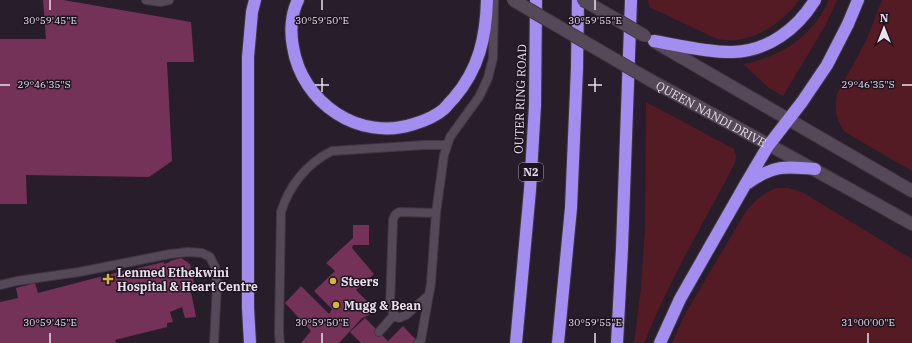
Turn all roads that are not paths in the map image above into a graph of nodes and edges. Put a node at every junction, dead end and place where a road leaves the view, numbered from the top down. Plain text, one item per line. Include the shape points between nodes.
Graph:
1 (146, 0) edge
2 (169, 0) edge
3 (255, 0) edge
4 (298, 0) edge
5 (487, 0) edge
6 (494, 0) edge
7 (513, 0) edge
8 (536, 0) edge
9 (578, 0) edge
10 (582, 0) edge
11 (629, 0) edge
12 (815, 0) edge
13 (858, 0) edge
14 (649, 38) junction
15 (788, 119) junction
16 (446, 145) junction
17 (768, 146) junction
18 (815, 169) junction
19 (744, 185) junction
20 (912, 191) edge
21 (436, 213) junction
22 (912, 224) edge
23 (0, 285) edge
24 (429, 295) junction
25 (394, 315) junction
26 (379, 332) dead end
27 (214, 343) edge
28 (250, 343) edge
29 (280, 343) edge
30 (418, 343) edge
31 (516, 343) edge
32 (558, 343) edge
33 (617, 343) edge
34 (660, 343) edge

1 - 2 lane
3 - 28 highway via 248,57
4 - 5 highway via 292,20 291,40 294,58 310,90 323,104 340,116 358,125 381,129 401,128 423,121 443,110 460,90 475,66 482,43
6 - 16 lane via 493,58 488,78 479,97
7 - 17 main road, QUEEN NANDI DRIVE, bridge
8 - 31 highway, OUTER RING ROAD / N2 via 535,105
9 - 32 highway via 571,208
10 - 14 main road, bridge
11 - 33 highway
12 - 14 highway via 793,27 771,43 754,49 732,52
13 - 15 highway via 827,65
14 - 15 main road
15 - 17 highway
15 - 20 main road
16 - 21 lane
16 - 29 lane via 332,151 305,170 294,184 281,212
17 - 18 main road, QUEEN NANDI DRIVE
17 - 19 highway
18 - 19 highway via 779,167 764,172
18 - 22 main road, QUEEN NANDI DRIVE
19 - 34 highway via 680,299
21 - 24 lane
21 - 25 lane via 403,212 397,213 394,217 390,306
23 - 27 lane via 170,254 202,253 210,257 215,267 217,285
24 - 25 lane via 406,315 399,318
24 - 30 lane via 421,340
25 - 26 lane

